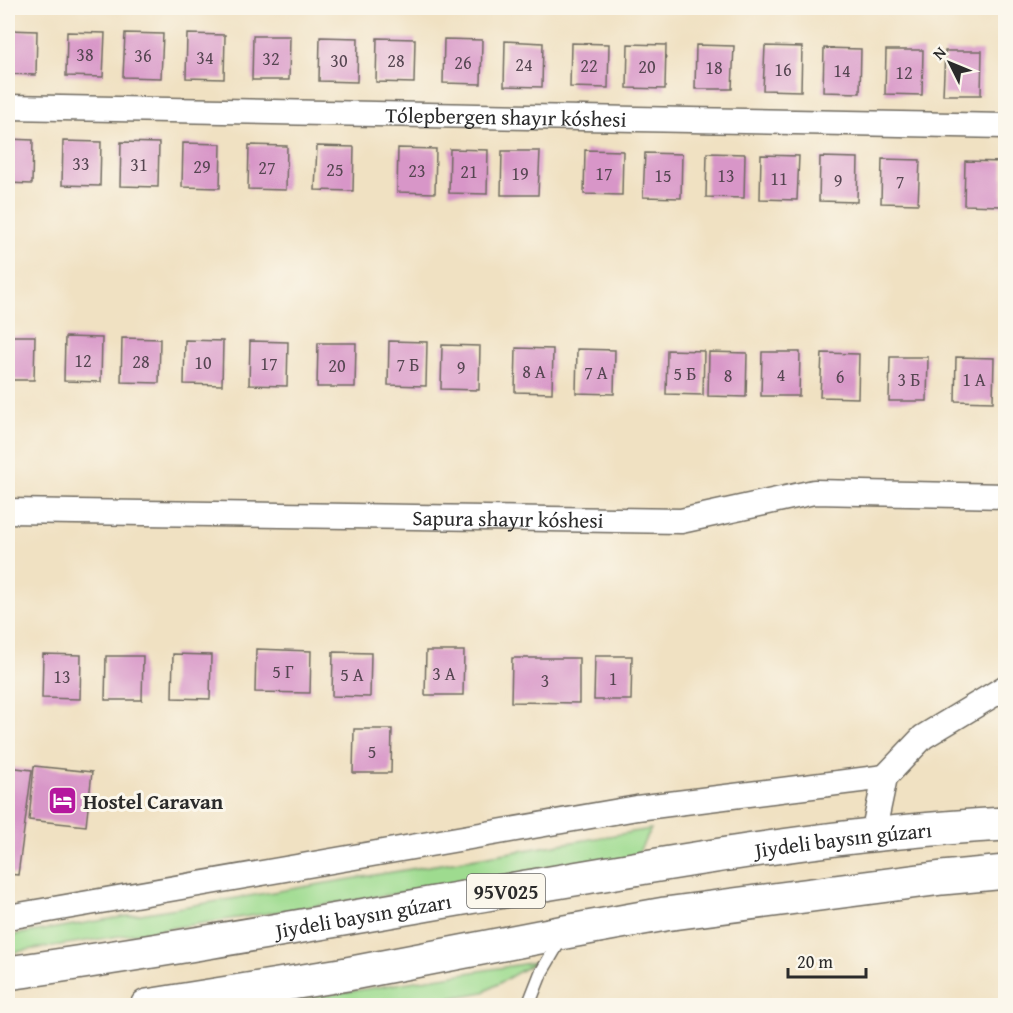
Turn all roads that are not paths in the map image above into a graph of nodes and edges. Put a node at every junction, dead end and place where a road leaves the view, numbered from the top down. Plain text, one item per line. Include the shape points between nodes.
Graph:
1 (8, 107) edge
2 (1005, 126) edge
3 (1005, 496) edge
4 (8, 511) edge
5 (1005, 687) edge
6 (885, 777) junction
7 (1005, 824) edge
8 (873, 834) junction
9 (655, 865) junction
10 (1005, 872) edge
11 (665, 914) junction
12 (8, 917) edge
13 (565, 932) junction
14 (8, 973) edge
15 (147, 1005) edge
16 (528, 1005) edge

1 - 2 street, Tólepbergen shayır kóshesi
3 - 4 street, Sapura shayır kóshesi via 814,492 681,521
5 - 6 street via 923,737
6 - 8 street
6 - 12 street via 637,808
7 - 8 main road, Jiydeli baysın gúzarı / 95V025
8 - 9 main road, Jiydeli baysın gúzarı / 95V025
9 - 11 main road
9 - 14 main road, Jiydeli baysın gúzarı / 95V025
10 - 11 main road, 95V025
11 - 13 main road, 95V025
13 - 15 main road, 95V025 via 347,974
13 - 16 lane

